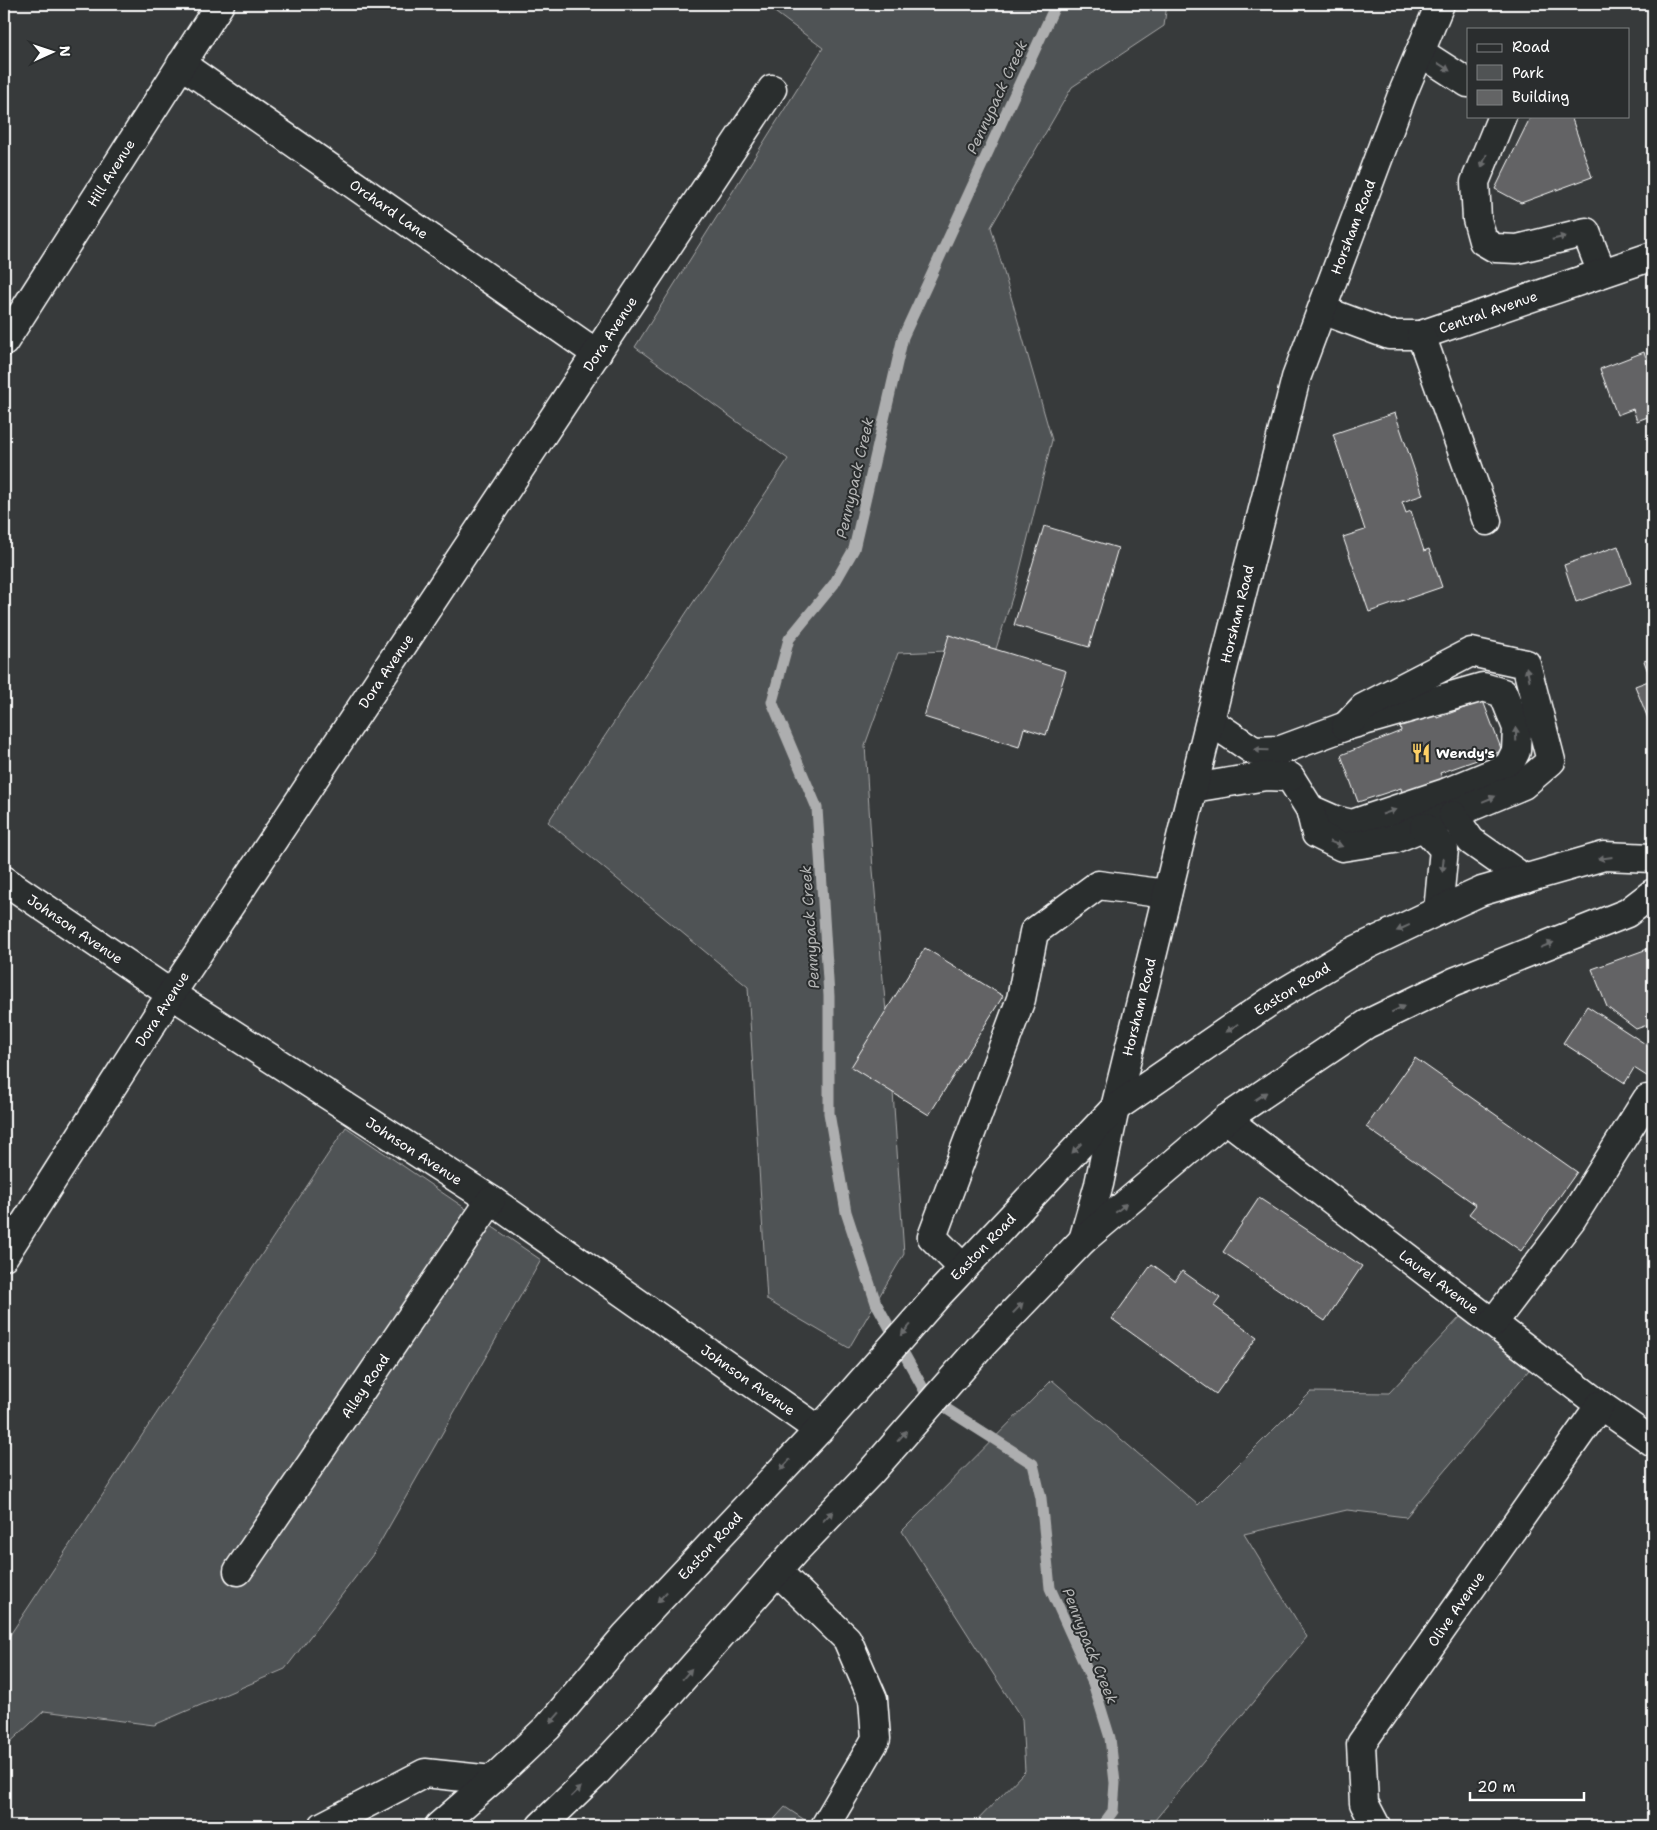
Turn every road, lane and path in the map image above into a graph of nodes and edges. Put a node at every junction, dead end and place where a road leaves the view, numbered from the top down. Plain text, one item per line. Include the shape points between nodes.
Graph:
1 (220, 4) edge
2 (1440, 4) edge
3 (1420, 52) junction
4 (181, 64) junction
5 (1467, 82) edge
6 (772, 89) dead end
7 (1501, 118) edge
8 (1653, 256) edge
9 (1602, 273) junction
10 (1322, 310) junction
11 (1420, 335) junction
12 (4, 342) edge
13 (597, 354) junction
14 (1487, 521) dead end
15 (1210, 721) junction
16 (1346, 726) junction
17 (1308, 741) junction
18 (1290, 777) junction
19 (1193, 788) junction
20 (1310, 809) junction
21 (1453, 815) junction
22 (1424, 827) junction
23 (1653, 858) edge
24 (1525, 878) junction
25 (4, 880) edge
26 (1653, 893) edge
27 (1167, 894) junction
28 (1438, 911) junction
29 (171, 994) junction
30 (1647, 1099) dead end
31 (1115, 1108) junction
32 (1226, 1119) junction
33 (491, 1200) junction
34 (1084, 1240) junction
35 (4, 1256) edge
36 (963, 1268) junction
37 (1493, 1323) junction
38 (1600, 1405) junction
39 (818, 1430) junction
40 (1653, 1442) edge
41 (238, 1571) dead end
42 (777, 1571) junction
43 (492, 1780) junction
44 (555, 1822) edge
45 (323, 1826) edge
46 (438, 1826) edge
47 (825, 1826) edge
48 (1376, 1826) edge

1 - 4 main road, Hill Avenue
2 - 3 main road, Horsham Road
3 -> 5 main road
3 - 10 main road, Horsham Road
4 - 12 main road, Hill Avenue
4 - 13 main road, Orchard Lane
6 - 13 main road, Dora Avenue
7 -> 9 main road via 1475,182 1477,219 1483,241 1495,248 1517,249 1586,232
8 - 9 main road, Central Avenue
9 - 11 main road, Central Avenue
10 - 11 main road, Central Avenue via 1389,335
10 - 15 main road, Horsham Road via 1296,378
11 - 14 main road
13 - 29 main road, Dora Avenue
17 -> 15 main road via 1281,750 1254,751
15 - 19 main road, Horsham Road
16 - 17 main road
20 -> 16 main road via 1352,824 1508,767 1516,751 1517,728 1503,693 1483,687
21 -> 16 main road via 1523,785 1551,761 1526,664 1471,652 1363,708
17 - 18 main road
18 - 19 main road via 1266,776
18 - 20 main road
19 - 27 main road, Horsham Road
20 -> 22 main road via 1316,834 1342,847 1394,839
21 - 22 main road
21 - 24 main road via 1470,841
22 -> 28 main road via 1444,849
23 -> 24 main road, Easton Road via 1604,856
24 - 28 main road, Easton Road via 1482,891
25 - 29 main road, Johnson Avenue
32 -> 26 main road via 1367,1024 1454,982 1627,912
27 - 31 main road, Horsham Road
27 - 36 main road via 1098,885 1034,932 1021,999 932,1237
28 -> 31 main road, Easton Road via 1350,953 1281,994
29 - 33 main road, Johnson Avenue
29 - 35 main road, Dora Avenue
30 - 37 main road via 1571,1220
31 - 34 main road, Horsham Road
31 -> 36 main road, Easton Road
34 -> 32 main road
32 - 37 main road, Laurel Avenue
33 - 39 main road, Johnson Avenue
33 - 41 main road, Alley Road
42 -> 34 main road via 870,1473 984,1343
36 -> 39 main road, Easton Road
37 - 38 main road, Laurel Avenue
38 - 40 main road, Laurel Avenue
38 - 48 main road, Olive Avenue via 1361,1744 1364,1803
39 -> 43 main road, Easton Road via 626,1636 548,1726
44 -> 42 main road
42 - 47 main road via 847,1640 873,1699 876,1738
43 - 45 main road via 425,1773
43 - 46 main road, Easton Road

